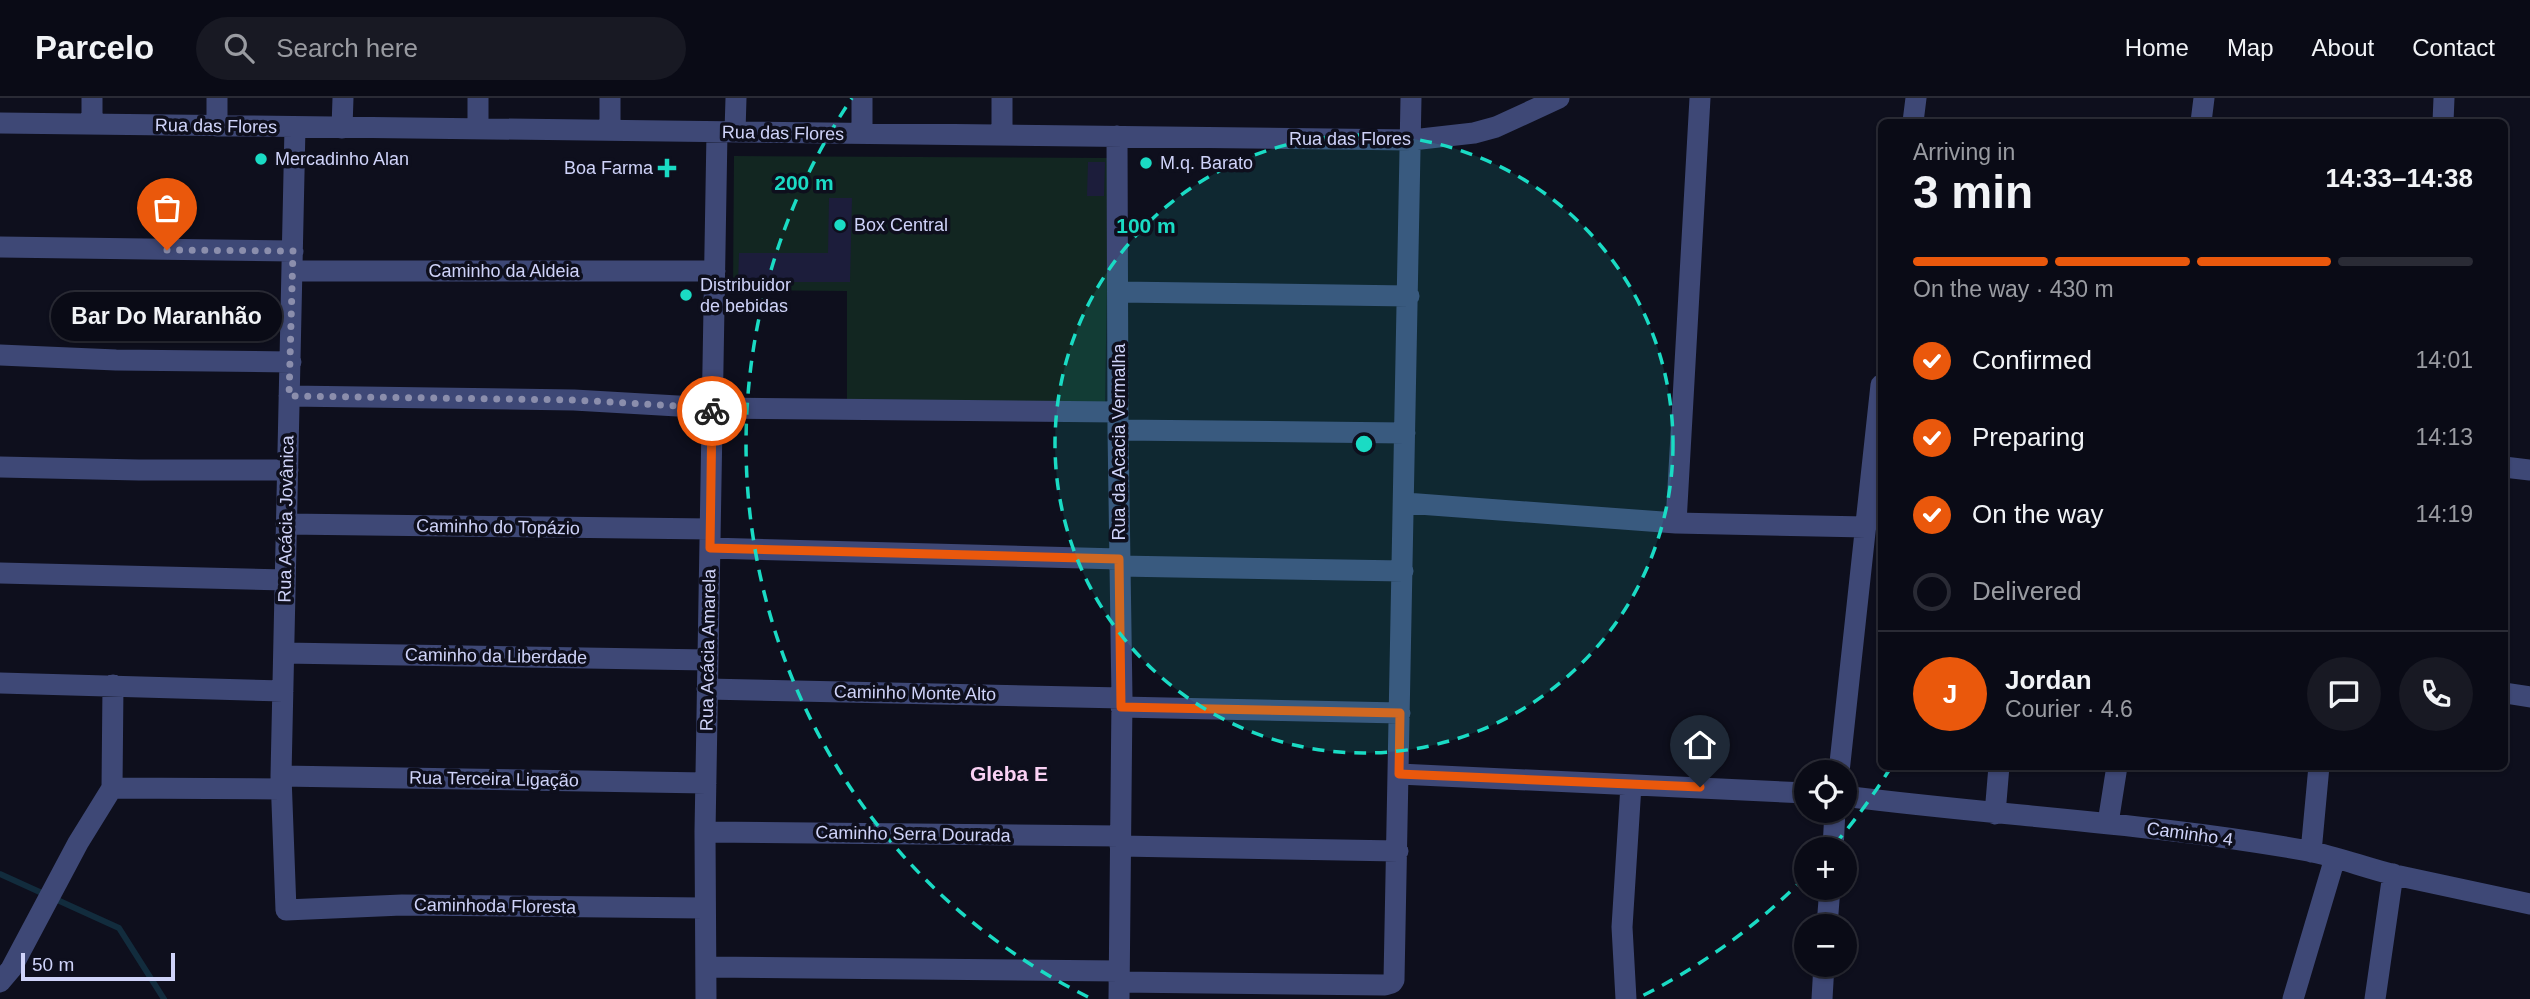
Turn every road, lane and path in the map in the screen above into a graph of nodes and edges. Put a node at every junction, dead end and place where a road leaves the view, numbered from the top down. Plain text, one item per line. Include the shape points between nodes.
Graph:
1 (92, 98) edge
2 (217, 98) edge
3 (343, 98) edge
4 (478, 98) edge
5 (610, 98) edge
6 (736, 98) edge
7 (862, 98) edge
8 (1002, 98) edge
9 (1411, 98) edge
10 (1559, 98) edge
11 (1700, 98) edge
12 (1916, 98) edge
13 (2204, 98) edge
14 (2444, 98) edge
15 (1913, 119) edge
16 (2201, 119) edge
17 (2443, 119) edge
18 (0, 123) edge
19 (92, 124) junction
20 (217, 126) junction
21 (295, 127) junction
22 (342, 128) junction
23 (478, 129) junction
24 (610, 130) junction
25 (726, 132) junction
26 (862, 133) junction
27 (1002, 135) junction
28 (1117, 136) junction
29 (1412, 140) junction
30 (0, 247) edge
31 (293, 261) junction
32 (715, 271) junction
33 (1118, 292) junction
34 (1409, 296) junction
35 (0, 355) edge
36 (291, 362) junction
37 (289, 396) junction
38 (712, 408) junction
39 (1878, 413) edge
40 (1118, 421) junction
41 (1405, 433) junction
42 (0, 467) edge
43 (2508, 467) edge
44 (288, 470) junction
45 (2530, 470) edge
46 (1405, 503) junction
47 (1676, 523) junction
48 (286, 524) junction
49 (1866, 527) junction
50 (710, 539) junction
51 (1119, 563) junction
52 (1403, 571) junction
53 (0, 573) edge
54 (285, 580) junction
55 (284, 653) junction
56 (708, 660) junction
57 (0, 683) edge
58 (113, 685) junction
59 (707, 689) junction
60 (283, 691) junction
61 (2508, 693) edge
62 (2530, 697) edge
63 (1122, 703) junction
64 (1400, 713) junction
65 (1840, 760) edge
66 (1999, 770) edge
67 (2116, 770) edge
68 (2319, 770) edge
69 (1399, 774) junction
70 (281, 782) junction
71 (706, 783) junction
72 (1631, 785) junction
73 (112, 788) junction
74 (1794, 792) edge
75 (1857, 798) edge
76 (1994, 814) junction
77 (2108, 823) junction
78 (705, 832) junction
79 (1121, 841) junction
80 (1398, 850) junction
81 (2311, 852) junction
82 (2335, 858) junction
83 (2393, 874) junction
84 (2530, 904) edge
85 (704, 908) junction
86 (286, 910) joint
87 (706, 967) junction
88 (1823, 977) edge
89 (0, 982) edge
90 (1119, 984) edge
91 (706, 999) edge
92 (1626, 999) edge
93 (1822, 999) edge
94 (2292, 999) edge
95 (2375, 999) edge

1 - 19 street
2 - 20 street
3 - 22 street
4 - 23 street
5 - 24 street
6 - 25 street, Rua Acácia Amarela
7 - 26 street
8 - 27 street
9 - 29 street
10 - 29 street, Rua das Flores via 1496,127
11 - 47 street
12 - 15 street
13 - 16 street
14 - 17 street
18 - 19 street, Rua das Flores
19 - 20 street, Rua das Flores
20 - 21 street, Rua das Flores
21 - 22 street, Rua das Flores
21 - 31 street, Rua Acácia Jovânica
22 - 23 street, Rua das Flores
23 - 24 street, Rua das Flores
24 - 25 street, Rua das Flores
25 - 26 street, Rua das Flores
25 - 32 street, Rua Acácia Amarela
26 - 27 street, Rua das Flores
27 - 28 street, Rua das Flores
28 - 29 street, Rua das Flores
28 - 33 street, Rua da Acacia Vermalha
29 - 34 street
30 - 31 street, Caminho da Aldeia
31 - 32 street, Caminho da Aldeia
31 - 36 street, Rua Acácia Jovânica
32 - 38 street, Rua Acácia Amarela
33 - 34 street
33 - 40 street, Rua da Acacia Vermalha
34 - 41 street
35 - 36 street
36 - 37 street, Rua Acácia Jovânica
37 - 38 street via 574,400
37 - 44 street, Rua Acácia Jovânica
38 - 40 street
38 - 50 street, Rua Acácia Amarela
39 - 49 street
40 - 41 street
40 - 51 street, Rua da Acacia Vermalha
41 - 46 street
42 - 44 street
43 - 45 street
44 - 48 street, Rua Acácia Jovânica
46 - 47 street
46 - 52 street
47 - 49 street
48 - 50 street, Caminho do Topázio
48 - 54 street, Rua Acácia Jovânica
49 - 65 street
50 - 51 street, Caminho do Topázio
50 - 56 street, Rua Acácia Amarela
51 - 52 street, Caminho do Topázio
51 - 63 street, Rua da Acacia Vermalha
52 - 64 street
53 - 54 street
54 - 55 street, Rua Acácia Jovânica
55 - 56 street, Caminho da Liberdade
55 - 60 street, Rua Acácia Jovânica
56 - 59 street, Rua Acácia Amarela
57 - 58 street
58 - 60 street
58 - 73 street
59 - 63 street, Caminho Monte Alto
59 - 71 street, Rua Acácia Amarela
60 - 70 street, Rua Acácia Jovânica
61 - 62 street
63 - 64 street, Caminho Monte Alto
63 - 79 street, Rua da Acacia Vermalha
64 - 69 street
66 - 76 street
67 - 77 street
68 - 81 street
69 - 72 street
69 - 80 street
70 - 71 street, Rua Terceira Ligação
70 - 73 street, Rua Terceira Ligação
70 - 86 street, Rua Acácia Jovânica
71 - 78 street, Rua Acácia Amarela
72 - 74 street
72 - 92 street via 1622,928
73 - 89 street
75 - 76 street, Caminho 4
76 - 77 street, Caminho 4
77 - 81 street, Caminho 4
78 - 79 street, Caminho Serra Dourada
78 - 85 street, Rua Acácia Amarela
79 - 80 street, Caminho Serra Dourada
79 - 90 street, Rua da Acacia Vermalha
80 - 90 street via 1392,983
81 - 82 street, Caminho 4
82 - 83 street, Caminho 4
82 - 94 street
83 - 84 street, Caminho 4
83 - 95 street
85 - 86 street, Caminhoda Floresta via 402,905
85 - 87 street, Rua Acácia Amarela
87 - 90 street
87 - 91 street, Rua Acácia Amarela
88 - 93 street

